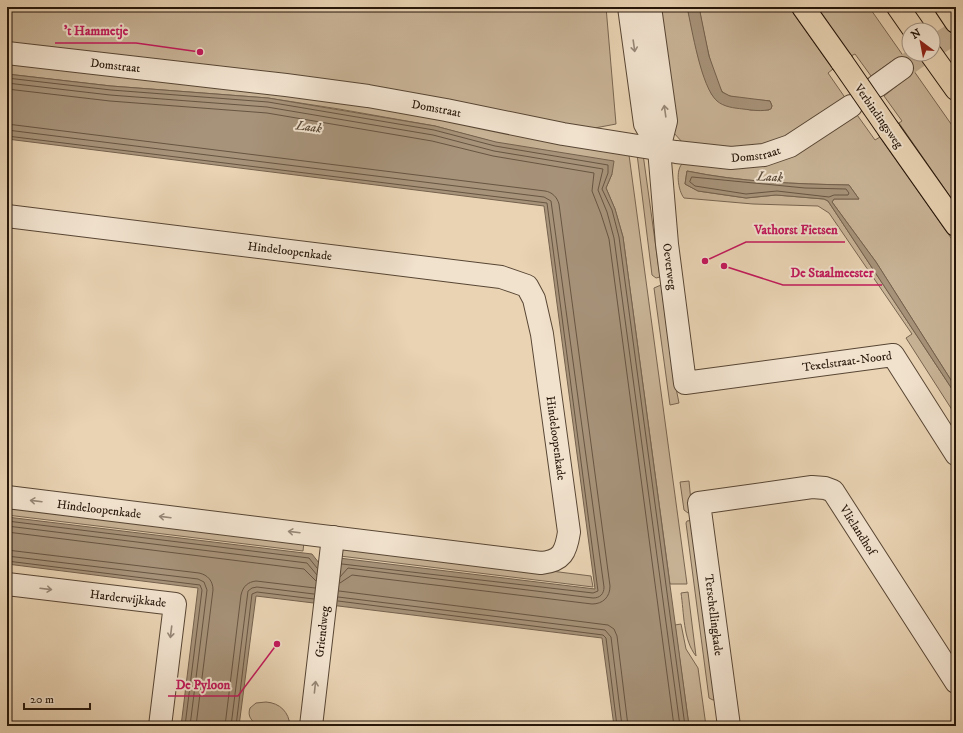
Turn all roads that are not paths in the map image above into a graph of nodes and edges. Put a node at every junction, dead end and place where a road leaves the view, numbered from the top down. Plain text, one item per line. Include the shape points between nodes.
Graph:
1 (629, 7) edge
2 (650, 7) edge
3 (803, 7) edge
4 (898, 7) edge
5 (946, 7) edge
6 (908, 22) edge
7 (956, 22) edge
8 (7, 54) edge
9 (937, 62) edge
10 (902, 68) tunnel mouth
11 (877, 86) dead end
12 (956, 89) edge
13 (851, 106) dead end
14 (659, 149) junction
15 (7, 216) edge
16 (956, 225) edge
17 (685, 383) joint
18 (956, 454) edge
19 (7, 497) edge
20 (699, 503) joint
21 (333, 537) junction
22 (7, 584) edge
23 (956, 682) edge
24 (160, 726) edge
25 (311, 726) edge
26 (729, 726) edge

1 -> 14 street, Oeverweg via 645,124
14 -> 2 street, Oeverweg via 666,121
3 - 16 main road, Verbindingsweg, bridge
4 - 6 main road
5 - 7 main road
8 - 14 street, Domstraat via 368,96 562,134
9 - 12 main road
10 - 11 street
13 - 14 street, Domstraat via 796,143 764,155 731,158
14 - 17 street, Oeverweg via 667,244
15 - 21 street, Hindeloopenkade via 501,277 527,286 534,299 542,334 569,532 564,551 559,558 552,562 540,563
17 - 18 street, Texelstraat-Noord via 893,355
21 -> 19 street, Hindeloopenkade
20 - 23 street, Vlielandhof via 812,487 832,491
20 - 26 street, Terschellingkade
25 -> 21 street, Griendweg
22 -> 24 street, Harderwijkkade via 175,604

